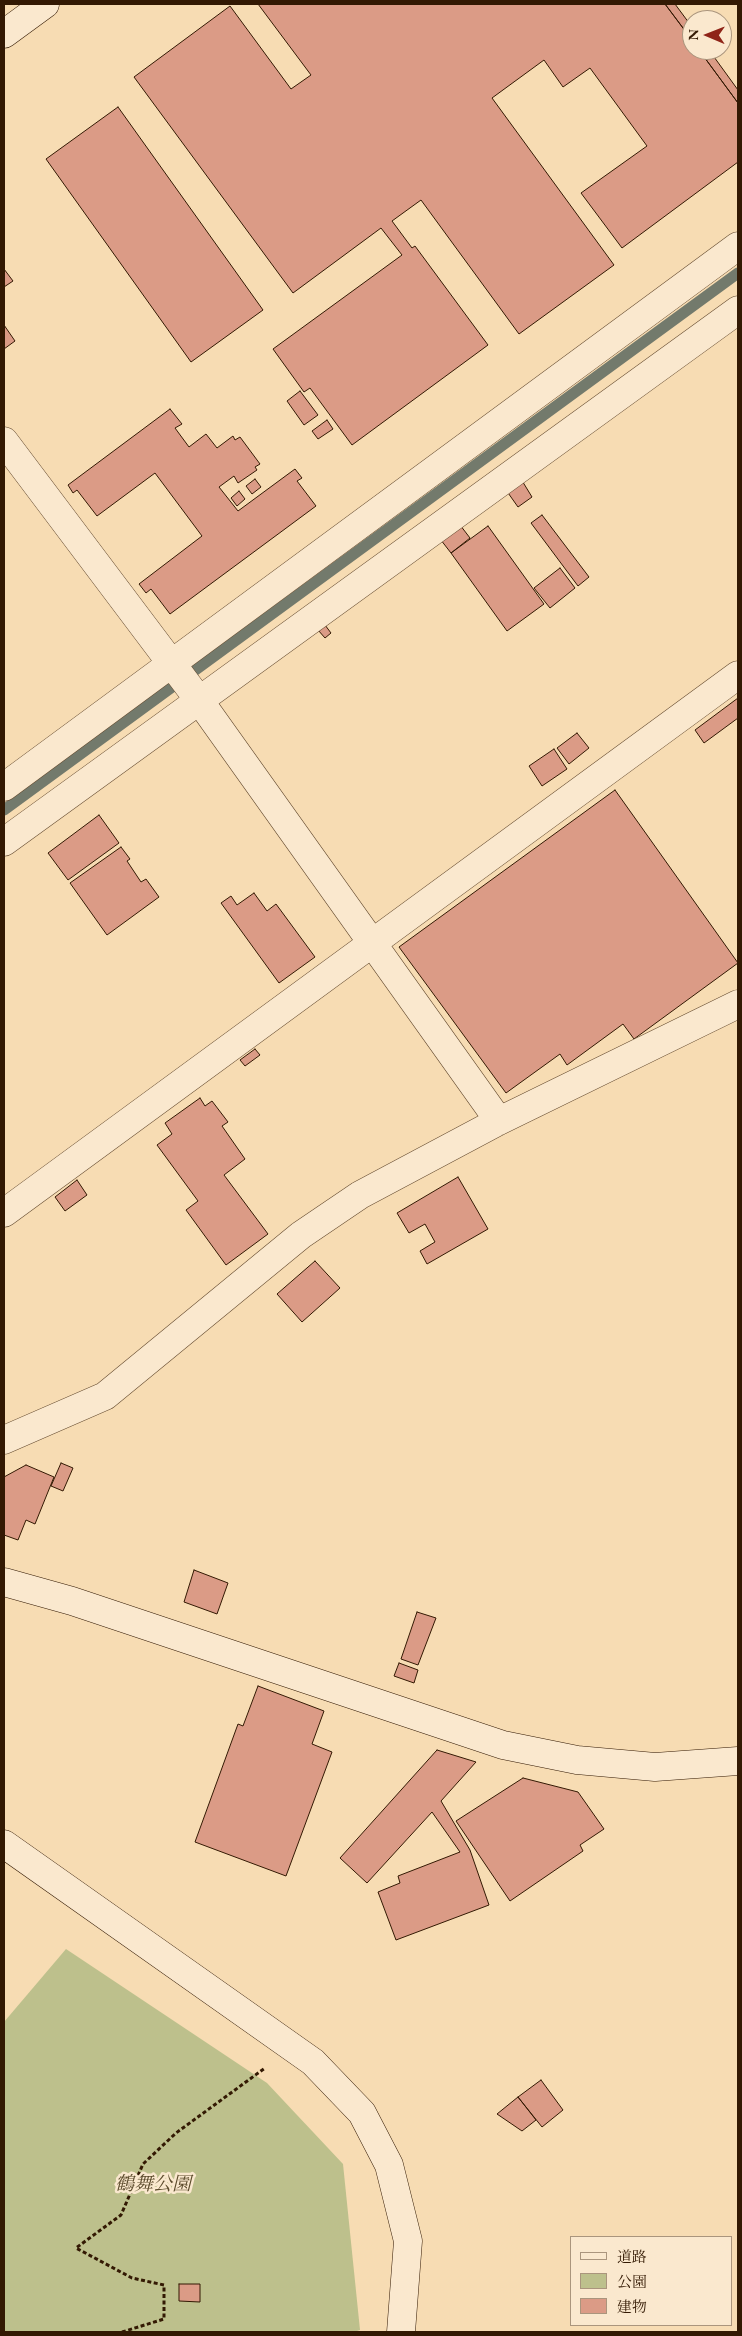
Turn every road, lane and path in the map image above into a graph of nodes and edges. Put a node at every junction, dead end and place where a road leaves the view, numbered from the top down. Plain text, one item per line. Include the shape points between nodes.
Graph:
1 (45, 4) edge
2 (4, 34) edge
3 (738, 246) edge
4 (738, 310) edge
5 (4, 442) edge
6 (171, 663) junction
7 (738, 675) edge
8 (199, 700) junction
9 (4, 787) edge
10 (4, 842) edge
11 (373, 942) junction
12 (738, 1004) edge
13 (499, 1121) junction
14 (4, 1213) edge
15 (4, 1440) edge
16 (4, 1582) edge
17 (738, 1760) edge
18 (4, 1844) edge
19 (291, 2047) junction
20 (122, 2332) edge
21 (401, 2332) edge

1 - 2 street
3 - 6 street
4 - 8 street
5 - 6 street
6 - 8 street
6 - 9 street
7 - 11 street
8 - 10 street
8 - 11 street
11 - 13 street
11 - 14 street
12 - 13 street
13 - 15 street via 360,1195 301,1235 105,1396
16 - 17 street via 72,1601 503,1745 577,1760 656,1767
18 - 19 street
19 - 20 path via 176,2134 143,2164 121,2214 76,2248 132,2278 164,2285 164,2319
19 - 21 street via 313,2062 362,2113 389,2165 408,2240

